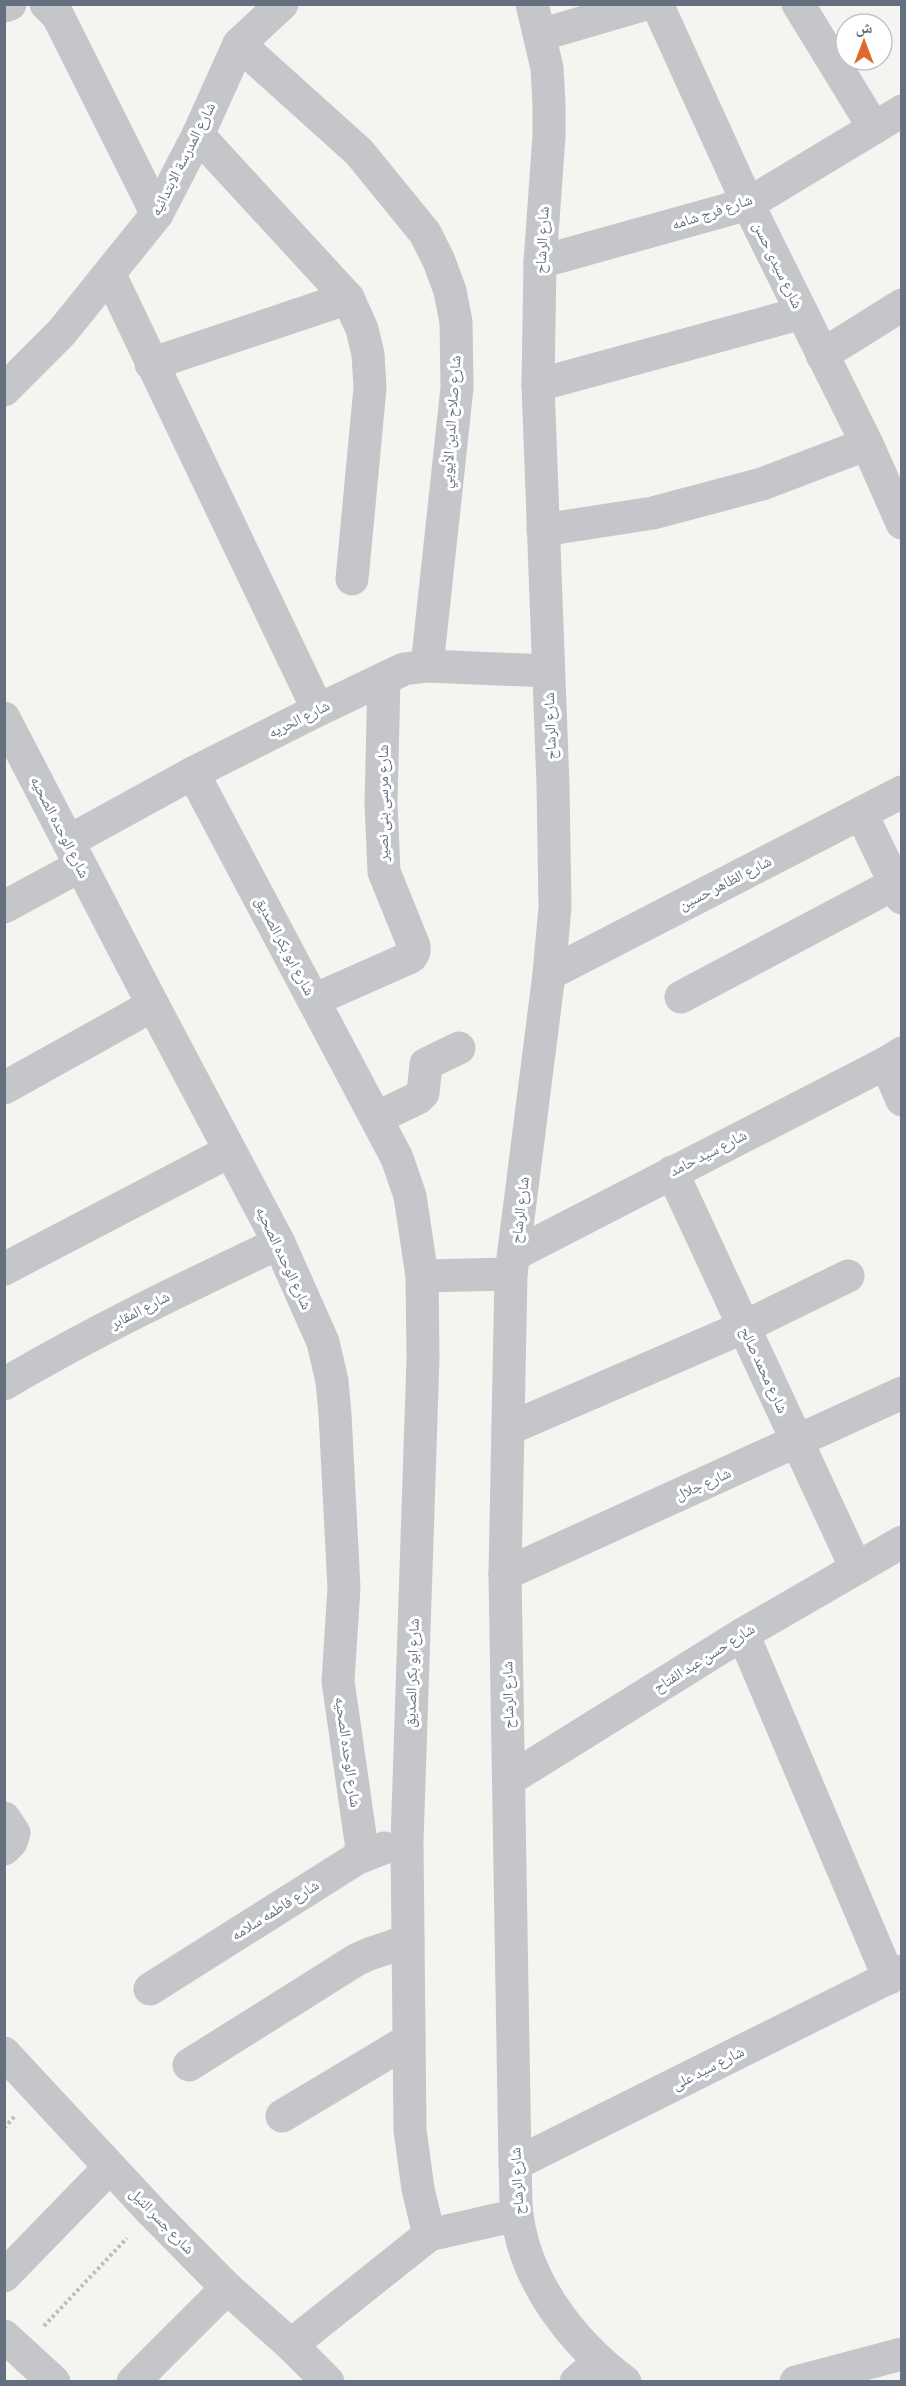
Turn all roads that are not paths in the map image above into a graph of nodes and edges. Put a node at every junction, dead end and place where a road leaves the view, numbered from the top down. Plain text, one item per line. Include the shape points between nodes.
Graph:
1 (10, 4) edge
2 (46, 4) edge
3 (282, 4) edge
4 (646, 4) edge
5 (657, 4) edge
6 (798, 4) edge
7 (4, 6) edge
8 (536, 20) edge
9 (239, 44) junction
10 (902, 111) edge
11 (874, 128) junction
12 (198, 135) junction
13 (748, 204) junction
14 (156, 214) junction
15 (540, 262) junction
16 (110, 274) junction
17 (348, 298) junction
18 (902, 305) edge
19 (802, 314) junction
20 (822, 355) junction
21 (151, 364) junction
22 (538, 385) junction
23 (4, 390) edge
24 (867, 444) junction
25 (895, 490) edge
26 (902, 523) edge
27 (543, 530) junction
28 (352, 579) dead end
29 (427, 666) junction
30 (548, 671) junction
31 (384, 678) junction
32 (318, 710) junction
33 (4, 718) edge
34 (16, 769) edge
35 (194, 773) junction
36 (902, 792) edge
37 (861, 813) junction
38 (75, 854) junction
39 (899, 887) edge
40 (4, 907) edge
41 (549, 974) junction
42 (681, 998) dead end
43 (314, 1000) junction
44 (153, 1005) junction
45 (459, 1048) dead end
46 (894, 1058) edge
47 (4, 1088) edge
48 (902, 1100) edge
49 (376, 1118) junction
50 (230, 1151) junction
51 (672, 1172) junction
52 (279, 1243) junction
53 (513, 1264) junction
54 (4, 1269) edge
55 (422, 1276) junction
56 (848, 1276) dead end
57 (744, 1327) junction
58 (4, 1384) edge
59 (902, 1393) edge
60 (508, 1429) junction
61 (797, 1441) junction
62 (902, 1542) edge
63 (856, 1568) junction
64 (505, 1574) junction
65 (743, 1634) junction
66 (510, 1779) junction
67 (4, 1818) edge
68 (407, 1842) junction
69 (4, 1849) edge
70 (363, 1856) junction
71 (408, 1941) junction
72 (895, 1975) edge
73 (150, 1989) dead end
74 (409, 2040) junction
75 (4, 2054) edge
76 (189, 2065) dead end
77 (282, 2116) dead end
78 (515, 2164) junction
79 (110, 2167) junction
80 (517, 2215) junction
81 (429, 2235) junction
82 (4, 2276) edge
83 (227, 2288) junction
84 (10, 2352) edge
85 (902, 2354) edge
86 (306, 2368) edge
87 (588, 2372) edge
88 (54, 2382) edge
89 (132, 2382) edge
90 (625, 2382) edge
91 (796, 2382) edge

1 - 7 street
2 - 14 street via 58,16
3 - 9 street, شارع المدرسة الابتدائيه
4 - 8 street
5 - 13 street, شارع سيدى حسن
6 - 11 street
8 - 15 street, شارع الرشاح via 547,68 549,105
9 - 12 street, شارع المدرسة الابتدائيه
9 - 29 street, شارع صلاح الدين الأيوبي via 359,153 425,233 450,291 456,322 457,388
10 - 11 street, شارع فرج شامه
11 - 13 street, شارع فرج شامه
12 - 14 street, شارع المدرسة الابتدائيه
12 - 17 street
13 - 15 street, شارع فرج شامه
13 - 19 street, شارع سيدى حسن
14 - 16 street, شارع المدرسة الابتدائيه
15 - 22 street, شارع الرشاح
16 - 21 street
16 - 23 street, شارع المدرسة الابتدائيه via 62,332
17 - 21 street
17 - 28 street via 362,329 370,388
18 - 20 street
19 - 20 street, شارع سيدى حسن
19 - 22 street
20 - 24 street, شارع سيدى حسن
21 - 32 street
22 - 27 street, شارع الرشاح
24 - 25 street, شارع سيدى حسن
24 - 27 street via 762,484 664,510
25 - 26 street, شارع سيدى حسن
27 - 30 street, شارع الرشاح
29 - 30 street, شارع الحريه
29 - 31 street, شارع الحريه via 404,669
30 - 41 street, شارع الرشاح via 555,907
31 - 32 street, شارع الحريه
31 - 43 street, شارع مرسى بنى نصير via 384,872 414,952 411,957
32 - 35 street, شارع الحريه
33 - 34 street, شارع الوحده الصحيه
34 - 38 street, شارع الوحده الصحيه
35 - 38 street, شارع الحريه
35 - 43 street, شارع ابو بكر الصديق
36 - 37 street, شارع الظاهر حسين
37 - 39 street
37 - 41 street, شارع الظاهر حسين
38 - 40 street, شارع الحريه
38 - 44 street, شارع الوحده الصحيه
39 - 42 street
41 - 53 street, شارع الرشاح
43 - 49 street, شارع ابو بكر الصديق
44 - 47 street
44 - 50 street, شارع الوحده الصحيه
45 - 49 street via 426,1064 423,1093 418,1098
46 - 48 street
46 - 51 street, شارع سيد حامد
49 - 55 street, شارع ابو بكر الصديق via 397,1158 410,1196
50 - 52 street, شارع الوحده الصحيه
50 - 54 street
51 - 53 street, شارع سيد حامد
51 - 57 street, شارع محمد صالح
52 - 58 street, شارع المقابر via 168,1295
52 - 70 street, شارع الوحده الصحيه via 323,1342 332,1381 344,1588 338,1681
53 - 55 street, شارع سيد حامد
53 - 60 street, شارع الرشاح
55 - 68 street, شارع ابو بكر الصديق via 423,1358
56 - 57 street
57 - 60 street
57 - 61 street, شارع محمد صالح
59 - 61 street, شارع جلال
60 - 64 street, شارع الرشاح
61 - 63 street, شارع محمد صالح
61 - 64 street, شارع جلال
62 - 63 street, شارع حسن عبد الفتاح
63 - 65 street, شارع حسن عبد الفتاح
64 - 66 street, شارع الرشاح
65 - 66 street, شارع حسن عبد الفتاح
65 - 72 street
66 - 78 street, شارع الرشاح
67 - 69 street via 15,1833
68 - 70 street, شارع فاطمه سلامه
68 - 71 street, شارع ابو بكر الصديق
70 - 73 street, شارع فاطمه سلامه
71 - 74 street, شارع ابو بكر الصديق
71 - 76 street via 356,1960
72 - 78 street, شارع سيد على
74 - 77 street
74 - 81 street, شارع ابو بكر الصديق via 410,2130
75 - 79 street, شارع جسر النيل
78 - 80 street, شارع الرشاح
79 - 82 street
79 - 83 street, شارع جسر النيل
80 - 81 street
80 - 87 street, شارع الرشاح via 526,2254
81 - 86 street
83 - 86 street, شارع جسر النيل
83 - 89 street
84 - 88 street
85 - 91 street
87 - 90 street, شارع الرشاح

